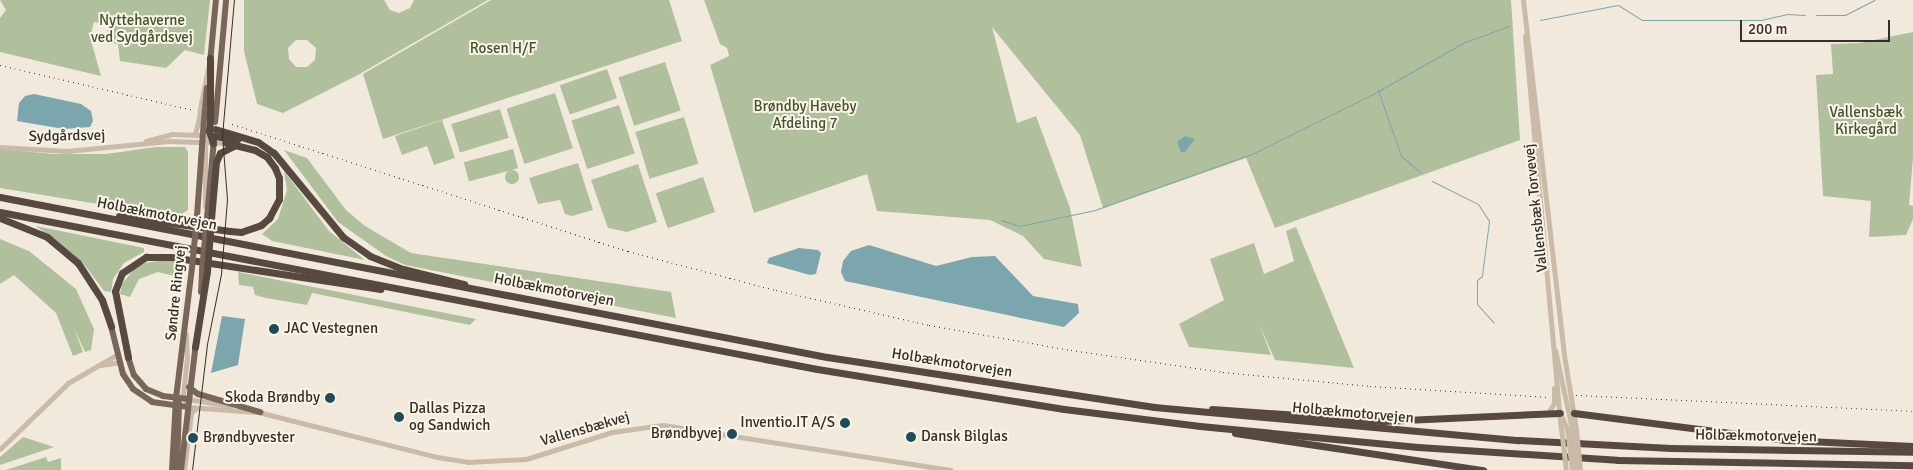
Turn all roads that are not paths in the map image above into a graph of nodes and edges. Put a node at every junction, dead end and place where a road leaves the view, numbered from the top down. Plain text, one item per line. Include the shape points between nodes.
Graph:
1 (216, 0) edge
2 (226, 0) edge
3 (1523, 0) edge
4 (210, 58) joint
5 (208, 111) junction
6 (208, 131) junction
7 (195, 134) junction
8 (226, 143) joint
9 (133, 145) junction
10 (234, 146) junction
11 (0, 147) edge
12 (0, 197) edge
13 (0, 212) edge
14 (86, 214) junction
15 (208, 216) junction
16 (0, 218) edge
17 (476, 289) junction
18 (417, 292) junction
19 (111, 326) joint
20 (195, 346) joint
21 (1554, 350) junction
22 (128, 357) joint
23 (119, 358) junction
24 (1555, 360) junction
25 (189, 387) junction
26 (182, 398) junction
27 (181, 407) junction
28 (1154, 407) junction
29 (196, 408) junction
30 (260, 412) junction
31 (1548, 413) junction
32 (1560, 413) junction
33 (1572, 413) junction
34 (1200, 426) junction
35 (1569, 429) junction
36 (1913, 446) edge
37 (0, 449) edge
38 (1913, 452) edge
39 (1913, 465) edge
40 (172, 470) edge
41 (177, 470) edge
42 (180, 470) edge
43 (184, 470) edge
44 (950, 470) edge
45 (1483, 470) edge
46 (1566, 470) edge
47 (1572, 470) edge
48 (1576, 470) edge
49 (1580, 470) edge

1 - 4 main road
2 - 5 main road
3 - 21 street, Vallensbæk Torvevej
3 - 33 street, Vallensbæk Torvevej
4 - 5 highway
5 - 6 highway, bridge
5 - 6 street, bridge
6 - 7 street
6 - 7 street, Sydgårdsvej
6 - 8 street, Sydgårdsvej
6 - 9 street, Sydgårdsvej
6 - 15 main road
6 - 17 highway via 258,142 280,158 343,237 370,256 403,269 452,279
6 - 26 main road, Søndre Ringvej, bridge via 197,216
7 - 9 street, Sydgårdsvej via 164,135
8 - 10 highway
9 - 11 street, Sydgårdsvej via 67,151
10 - 14 highway via 250,148 265,155 279,178 280,194 275,209 252,229 230,231
10 - 15 highway via 220,153 216,162
12 - 14 highway, Holbækmotorvejen
13 - 18 highway, Holbækmotorvejen
14 - 17 highway, Holbækmotorvejen
15 - 20 highway, bridge
16 - 19 highway via 47,237 73,259 93,283
17 - 28 highway, Holbækmotorvejen via 827,357
18 - 22 highway via 368,288 171,257 146,257 122,273 115,291
18 - 34 highway, Holbækmotorvejen via 817,369 1064,409
19 - 23 main road
20 - 25 main road, Søndre Ringvej
21 - 24 street, Vallensbæk Torvevej
21 - 33 street
22 - 26 main road via 134,375 146,389
23 - 27 main road via 123,374 139,395 152,402
23 - 37 street via 95,366 68,383
24 - 31 street via 1554,403
24 - 32 street, Vallensbæk Torvevej
25 - 26 main road, Søndre Ringvej
25 - 30 main road via 198,394
26 - 27 main road
26 - 27 main road, Søndre Ringvej
26 - 30 street, Vallensbækvej
27 - 29 street, Vallensbækvej
27 - 40 main road, Søndre Ringvej
27 - 41 main road
27 - 42 main road, Søndre Ringvej
28 - 31 highway via 1383,421
28 - 38 highway, Holbækmotorvejen via 1519,440 1672,448
29 - 30 street, Vallensbækvej
29 - 43 street via 191,413
30 - 44 street, Vallensbækvej via 468,462 526,459 612,432 664,425
31 - 32 highway
32 - 33 street
32 - 35 street, Vallensbæk Torvevej
33 - 35 street, Vallensbæk Torvevej
33 - 36 highway via 1786,440
34 - 39 highway, Holbækmotorvejen via 1418,447 1617,460
34 - 45 highway via 1263,439
35 - 46 street, Vallensbæk Torvevej, bridge
35 - 47 street, bridge
35 - 48 street, bridge
35 - 49 street, Vallensbæk Torvevej, bridge

